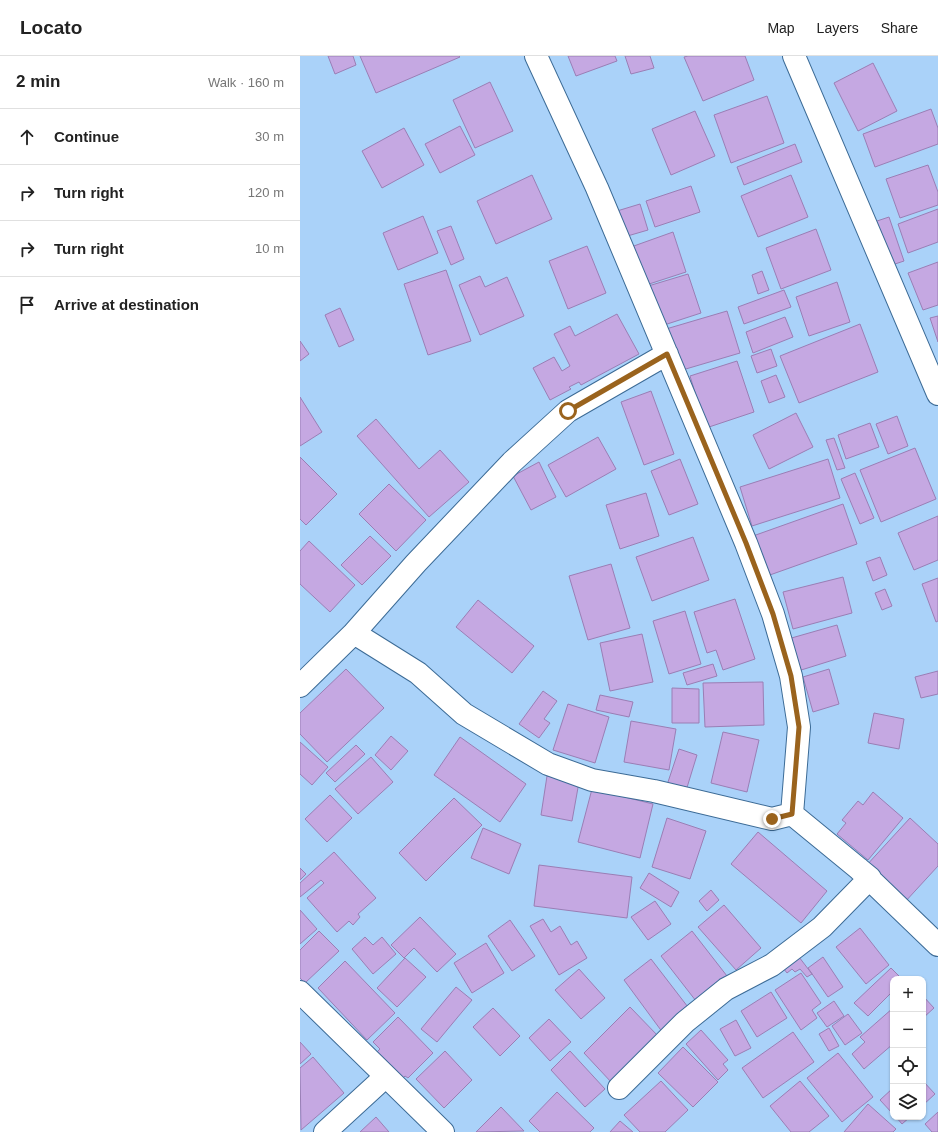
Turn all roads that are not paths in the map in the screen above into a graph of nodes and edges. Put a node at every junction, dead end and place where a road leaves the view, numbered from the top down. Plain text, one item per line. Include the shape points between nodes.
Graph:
1 (536, 56) edge
2 (794, 56) edge
3 (667, 354) junction
4 (938, 394) edge
5 (354, 633) junction
6 (300, 686) edge
7 (792, 814) junction
8 (867, 875) junction
9 (938, 945) edge
10 (300, 992) edge
11 (385, 1077) junction
12 (619, 1088) dead end
13 (325, 1132) edge
14 (443, 1132) edge

1 - 3 street via 597,188
2 - 4 street
3 - 5 street via 568,411 512,462
3 - 7 street via 749,550 773,614 791,676 799,727
5 - 6 street
5 - 7 street via 418,674 464,714 548,764 592,780 654,791 772,819
7 - 8 street
8 - 9 street
8 - 12 street via 822,927 772,965 726,989 685,1022
10 - 11 street
11 - 13 street
11 - 14 street

